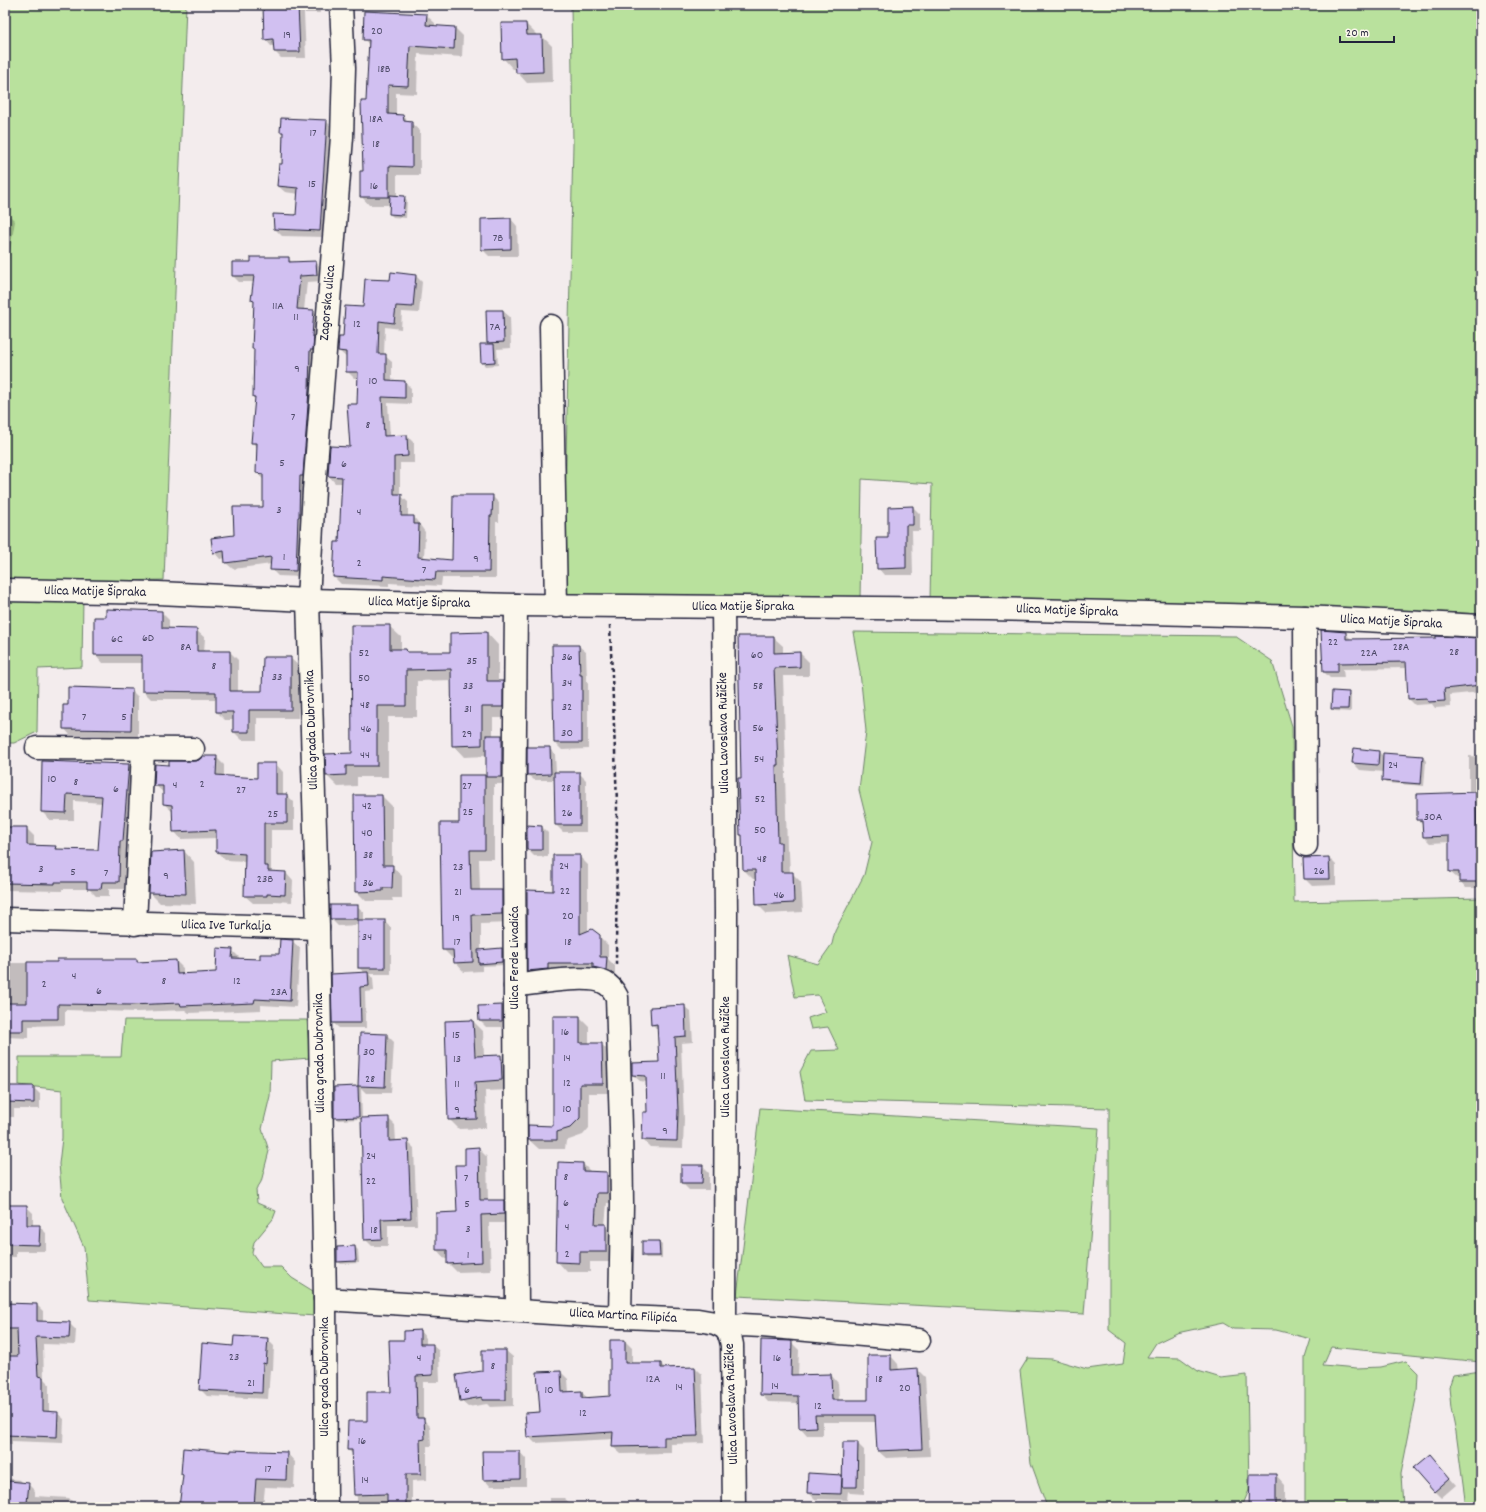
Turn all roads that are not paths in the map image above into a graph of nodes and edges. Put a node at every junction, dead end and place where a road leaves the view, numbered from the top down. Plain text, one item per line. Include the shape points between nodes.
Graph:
1 (341, 5) edge
2 (550, 326) dead end
3 (5, 590) edge
4 (308, 600) junction
5 (516, 605) junction
6 (556, 606) junction
7 (723, 607) junction
8 (1305, 617) junction
9 (1481, 626) edge
10 (37, 748) dead end
11 (193, 749) dead end
12 (143, 750) junction
13 (1306, 845) dead end
14 (5, 919) edge
15 (135, 924) junction
16 (318, 928) junction
17 (515, 986) junction
18 (325, 1300) junction
19 (517, 1310) junction
20 (620, 1316) junction
21 (726, 1328) junction
22 (919, 1340) dead end
23 (326, 1507) edge
24 (734, 1507) edge

1 - 4 street, Zagorska ulica via 344,68 342,137
2 - 6 street
3 - 4 street, Ulica Matije Šipraka via 158,593
4 - 5 street, Ulica Matije Šipraka
4 - 16 street, Ulica grada Dubrovnika
5 - 6 street, Ulica Matije Šipraka
5 - 17 street, Ulica Ferde Livadića
6 - 7 street, Ulica Matije Šipraka
7 - 8 street, Ulica Matije Šipraka via 989,609
7 - 21 street, Ulica Lavoslava Ružičke
8 - 9 street, Ulica Matije Šipraka
8 - 13 street
10 - 12 street
11 - 12 street
12 - 15 street
14 - 15 street, Ulica Ive Turkalja
15 - 16 street, Ulica Ive Turkalja
16 - 18 street, Ulica grada Dubrovnika
17 - 19 street, Ulica Ferde Livadića
17 - 20 street via 548,981 594,980 611,987 617,997 622,1204
18 - 19 street, Ulica Martina Filipića
18 - 23 street, Ulica grada Dubrovnika
19 - 20 street, Ulica Martina Filipića
20 - 21 street, Ulica Martina Filipića via 706,1320
21 - 22 street via 742,1325 762,1326
21 - 24 street, Ulica Lavoslava Ružičke via 732,1351

